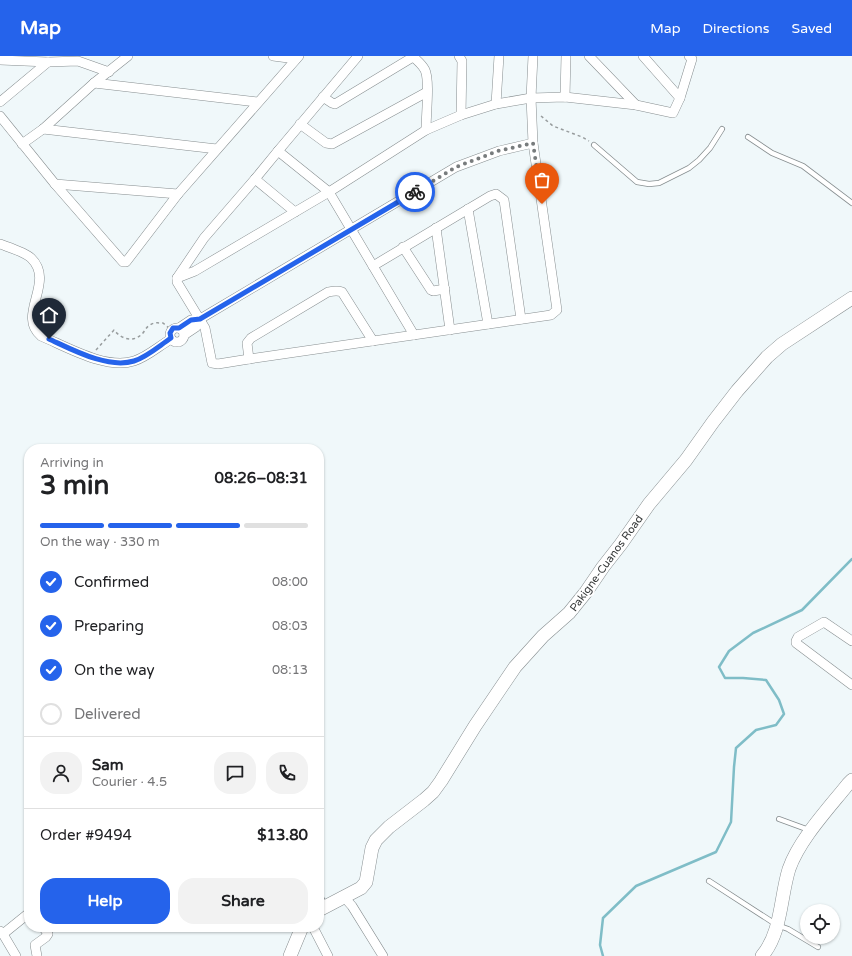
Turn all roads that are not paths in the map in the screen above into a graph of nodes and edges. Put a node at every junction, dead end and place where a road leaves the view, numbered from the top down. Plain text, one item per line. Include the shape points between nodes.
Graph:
1 (128, 56) edge
2 (273, 56) edge
3 (358, 56) edge
4 (412, 56) edge
5 (459, 56) edge
6 (499, 56) edge
7 (533, 56) edge
8 (566, 56) edge
9 (589, 56) edge
10 (643, 56) edge
11 (689, 56) edge
12 (297, 57) edge
13 (0, 60) edge
14 (48, 62) junction
15 (109, 72) junction
16 (94, 83) junction
17 (426, 92) junction
18 (323, 97) junction
19 (564, 97) junction
20 (531, 98) junction
21 (680, 98) junction
22 (0, 102) edge
23 (257, 102) junction
24 (496, 104) junction
25 (636, 105) junction
26 (461, 115) junction
27 (0, 116) edge
28 (300, 124) junction
29 (43, 129) junction
30 (722, 129) dead end
31 (426, 130) junction
32 (748, 137) dead end
33 (533, 143) junction
34 (22, 144) junction
35 (594, 145) road end
36 (217, 149) junction
37 (278, 151) junction
38 (255, 180) junction
39 (55, 184) junction
40 (329, 192) junction
41 (178, 194) junction
42 (852, 203) edge
43 (468, 209) junction
44 (295, 212) junction
45 (436, 228) junction
46 (351, 230) junction
47 (0, 244) edge
48 (403, 247) junction
49 (373, 266) junction
50 (177, 278) junction
51 (445, 289) junction
52 (852, 298) edge
53 (200, 319) junction
54 (521, 319) junction
55 (488, 324) junction
56 (450, 330) junction
57 (414, 335) junction
58 (373, 341) junction
59 (249, 358) junction
60 (852, 641) edge
61 (852, 685) edge
62 (852, 780) edge
63 (779, 820) dead end
64 (811, 831) junction
65 (709, 881) dead end
66 (344, 896) junction
67 (324, 907) edge
68 (24, 917) edge
69 (776, 925) junction
70 (2, 932) edge
71 (47, 932) edge
72 (300, 932) edge
73 (316, 932) edge
74 (818, 947) dead end
75 (16, 956) edge
76 (37, 956) edge
77 (290, 956) edge
78 (328, 956) edge
79 (383, 956) edge
80 (762, 956) edge

1 - 15 street
2 - 12 street
3 - 18 street
4 - 17 street via 426,71
4 - 18 street via 335,104
5 - 26 street via 462,61
6 - 24 street
7 - 20 street
8 - 19 street
9 - 25 street
10 - 21 street
11 - 21 street via 692,59
12 - 23 street
13 - 14 street
14 - 15 street via 78,61
14 - 22 street
15 - 16 street
16 - 23 street
16 - 29 street
17 - 28 street via 332,144
17 - 31 street
18 - 28 street
19 - 20 street
19 - 25 street
20 - 24 street
20 - 33 street
21 - 25 street via 674,113
23 - 36 street
24 - 26 street
26 - 31 street
27 - 34 street
28 - 37 street
29 - 34 street
29 - 36 street
30 - 35 lane via 710,148 694,164 658,183 637,182
31 - 40 street
32 - 42 lane via 772,153 803,166
33 - 46 street via 498,151 456,167
33 - 54 street via 557,310 551,315
34 - 39 street
36 - 41 street
37 - 38 street
37 - 40 street
38 - 44 street
38 - 50 street via 204,238
39 - 41 street
39 - 41 street via 124,262
40 - 44 street
40 - 46 street
43 - 45 street
43 - 54 street via 496,194 504,200
43 - 55 street
44 - 50 street via 195,271
45 - 48 street
45 - 51 street
46 - 49 street
46 - 53 street
47 - 53 street via 30,257 40,272 33,312 36,331 41,336 90,357 105,361 128,362 141,358 176,333 196,327
48 - 49 street
48 - 51 street via 431,290
49 - 57 street
50 - 53 street
51 - 56 street
52 - 66 street, Pakigne-Cuanos Road via 782,344 737,391 686,460 649,504 569,614 542,636 514,667 433,792 376,840 372,848 366,882 361,888
53 - 59 street via 205,328 212,362 218,364
54 - 55 street
55 - 56 street
56 - 57 street
57 - 58 street
58 - 59 street
58 - 59 street via 342,292 334,291 328,292 251,338 247,343
60 - 61 street via 824,622 798,637 796,641
62 - 64 street
63 - 64 lane
64 - 69 street via 790,868
65 - 69 lane
66 - 67 street, Pakigne-Cuanos Road
66 - 79 street
68 - 70 street
69 - 74 lane via 788,929
69 - 80 street via 769,948
70 - 75 street
71 - 76 street via 46,937 35,946
72 - 77 street
73 - 78 street

